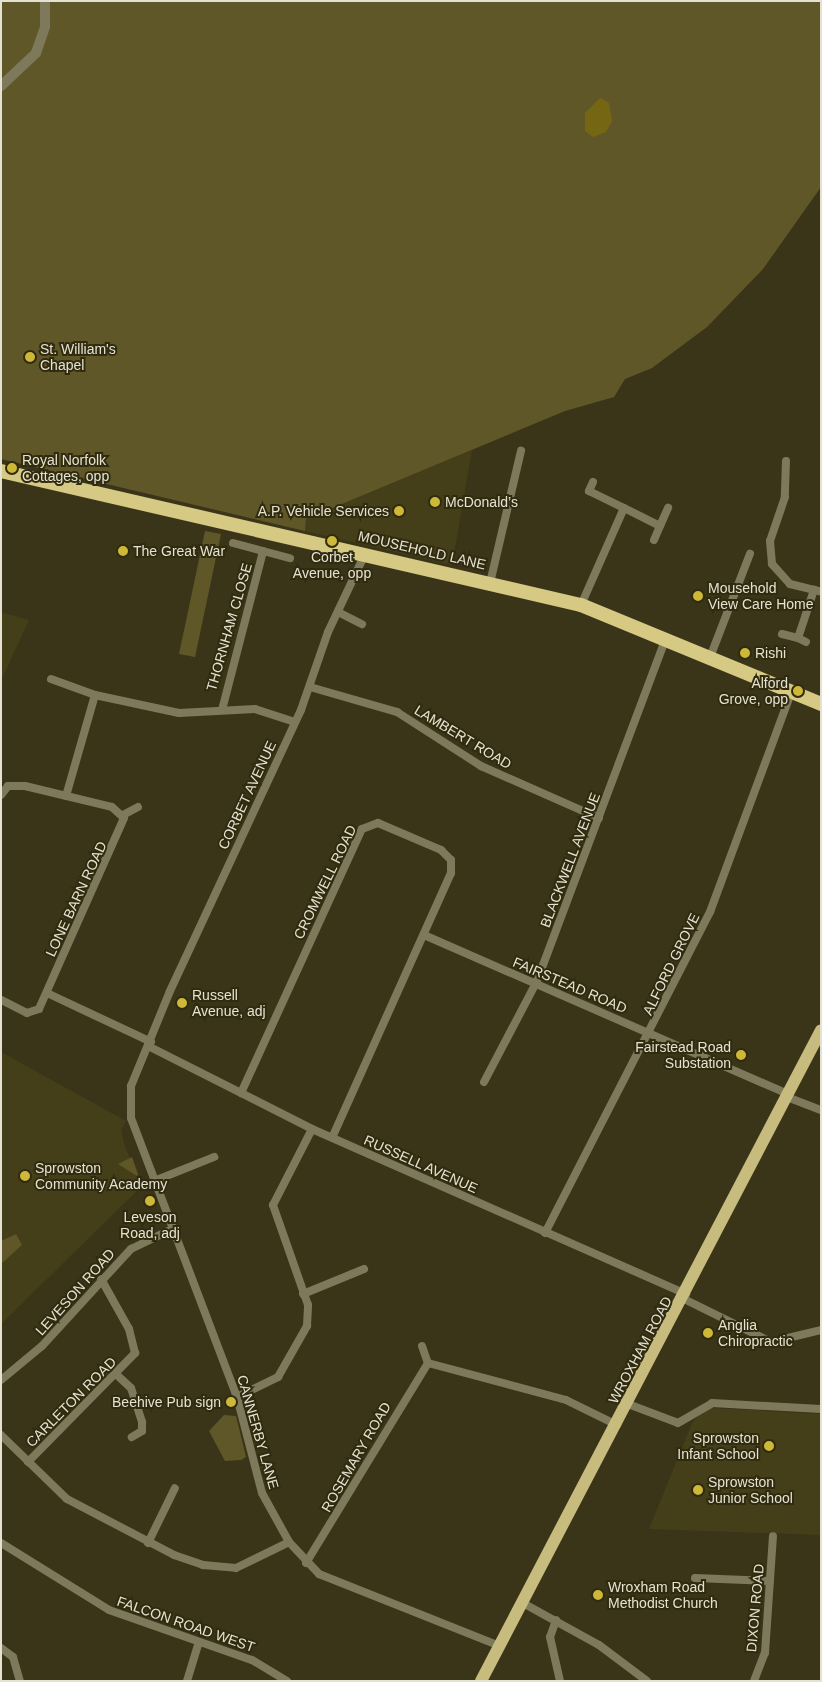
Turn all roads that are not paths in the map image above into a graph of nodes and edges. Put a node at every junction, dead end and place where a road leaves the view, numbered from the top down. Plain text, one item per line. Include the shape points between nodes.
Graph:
1 (45, 1) edge
2 (1, 86) edge
3 (521, 450) dead end
4 (786, 461) dead end
5 (1, 471) edge
6 (592, 482) dead end
7 (588, 491) junction
8 (585, 500) dead end
9 (624, 508) junction
10 (668, 508) dead end
11 (660, 526) junction
12 (654, 540) dead end
13 (233, 543) dead end
14 (263, 551) junction
15 (365, 554) junction
16 (750, 554) dead end
17 (290, 558) dead end
18 (490, 583) junction
19 (817, 591) edge
20 (581, 605) junction
21 (338, 612) junction
22 (362, 624) dead end
23 (782, 634) dead end
24 (798, 638) junction
25 (665, 640) junction
26 (806, 642) dead end
27 (709, 660) junction
28 (51, 679) dead end
29 (310, 687) junction
30 (791, 693) junction
31 (95, 695) junction
32 (821, 704) edge
33 (222, 710) junction
34 (295, 722) junction
35 (1, 796) edge
36 (66, 796) junction
37 (138, 806) dead end
38 (123, 815) junction
39 (599, 818) junction
40 (424, 935) junction
41 (536, 984) junction
42 (47, 993) junction
43 (1, 1000) edge
44 (821, 1030) edge
45 (651, 1033) junction
46 (151, 1045) junction
47 (484, 1082) dead end
48 (241, 1093) junction
49 (788, 1095) junction
50 (821, 1110) edge
51 (312, 1129) junction
52 (332, 1138) junction
53 (214, 1158) dead end
54 (154, 1181) junction
55 (172, 1229) junction
56 (545, 1233) junction
57 (364, 1269) dead end
58 (101, 1280) junction
59 (304, 1294) junction
60 (685, 1297) junction
61 (821, 1330) edge
62 (422, 1346) dead end
63 (428, 1363) junction
64 (117, 1375) junction
65 (1, 1380) edge
66 (237, 1397) junction
67 (628, 1404) junction
68 (821, 1409) edge
69 (617, 1425) junction
70 (1, 1435) edge
71 (132, 1437) dead end
72 (28, 1462) junction
73 (175, 1488) dead end
74 (773, 1536) dead end
75 (289, 1542) junction
76 (148, 1543) junction
77 (2, 1545) edge
78 (306, 1564) junction
79 (695, 1578) dead end
80 (770, 1581) junction
81 (521, 1602) junction
82 (556, 1620) junction
83 (198, 1644) junction
84 (500, 1646) junction
85 (1, 1648) edge
86 (20, 1681) edge
87 (187, 1681) edge
88 (287, 1681) edge
89 (481, 1681) edge
90 (560, 1681) edge
91 (647, 1681) edge
92 (754, 1681) edge

1 - 2 street via 45,27 36,53
3 - 18 street
4 - 19 street via 785,497 770,541 770,558 786,581
5 - 15 highway, MOUSEHOLD LANE
6 - 7 street
7 - 8 street
7 - 9 street
9 - 11 street
9 - 20 street
10 - 11 street
11 - 12 street
13 - 14 street, THORNHAM CLOSE
14 - 17 street, THORNHAM CLOSE
14 - 33 street, THORNHAM CLOSE
15 - 18 highway, MOUSEHOLD LANE
15 - 21 street, CORBET AVENUE
16 - 27 street
18 - 20 highway, MOUSEHOLD LANE
19 - 24 street
20 - 25 highway, MOUSEHOLD LANE
21 - 22 street
21 - 29 street, CORBET AVENUE
23 - 24 street
24 - 26 street
25 - 27 highway, MOUSEHOLD LANE
25 - 39 street, BLACKWELL AVENUE
27 - 30 highway, MOUSEHOLD LANE
28 - 31 street
29 - 34 street, CORBET AVENUE
29 - 39 street, LAMBERT ROAD via 397,712 482,766
30 - 32 highway, MOUSEHOLD LANE
30 - 45 street, ALFORD GROVE via 710,912
31 - 33 street via 179,713
31 - 36 street
33 - 34 street via 255,709
34 - 46 street, CORBET AVENUE via 174,983
35 - 36 street via 14,784
36 - 38 street via 112,807
37 - 38 street
38 - 42 street, LONE BARN ROAD via 122,830
39 - 41 street, BLACKWELL AVENUE
40 - 41 street, FAIRSTEAD ROAD
40 - 48 street, CROMWELL ROAD via 451,873 451,860 441,850 378,823 366,825
40 - 52 street, CROMWELL ROAD
41 - 45 street, FAIRSTEAD ROAD
41 - 47 street, BLACKWELL AVENUE
42 - 43 street, LONE BARN ROAD via 35,1015
42 - 46 street
44 - 49 main road, WROXHAM ROAD
45 - 49 street, FAIRSTEAD ROAD
45 - 56 street, ALFORD GROVE
46 - 48 street, RUSSELL AVENUE
46 - 54 street, CANNERBY LANE via 132,1086 130,1104 137,1139
48 - 51 street, RUSSELL AVENUE
49 - 50 street, FAIRSTEAD ROAD
49 - 60 main road, WROXHAM ROAD
51 - 52 street, RUSSELL AVENUE
51 - 59 street via 273,1205
52 - 56 street, RUSSELL AVENUE
53 - 54 street
54 - 55 street, CANNERBY LANE
55 - 58 street, LEVESON ROAD via 136,1245
55 - 66 street, CANNERBY LANE
56 - 60 street, RUSSELL AVENUE
57 - 59 street
58 - 64 street, CARLETON ROAD via 135,1342 131,1360
58 - 65 street, LEVESON ROAD via 42,1346
59 - 66 street via 307,1326 278,1377
60 - 61 street, RUSSELL AVENUE via 772,1342
60 - 67 main road, WROXHAM ROAD
62 - 63 street
63 - 69 street via 566,1400
63 - 78 street, ROSEMARY ROAD
64 - 71 street via 131,1388 144,1432
64 - 72 street, CARLETON ROAD
66 - 75 street, CANNERBY LANE via 262,1493
67 - 68 street via 678,1423 712,1403
67 - 69 main road, WROXHAM ROAD
69 - 81 main road, WROXHAM ROAD
70 - 72 street
72 - 76 street via 67,1499
73 - 76 street
74 - 80 street, DIXON ROAD
75 - 76 street via 246,1565 224,1568
75 - 78 street, CANNERBY LANE
77 - 83 street, FALCON ROAD WEST via 109,1610
78 - 84 street, CANNERBY LANE via 318,1574
79 - 80 street
80 - 92 street, DIXON ROAD via 765,1653
81 - 82 street
81 - 84 main road, WROXHAM ROAD
82 - 90 street via 550,1637
82 - 91 street
83 - 87 street
83 - 88 street, FALCON ROAD WEST via 252,1660
84 - 89 main road, WROXHAM ROAD
85 - 86 street via 13,1657

